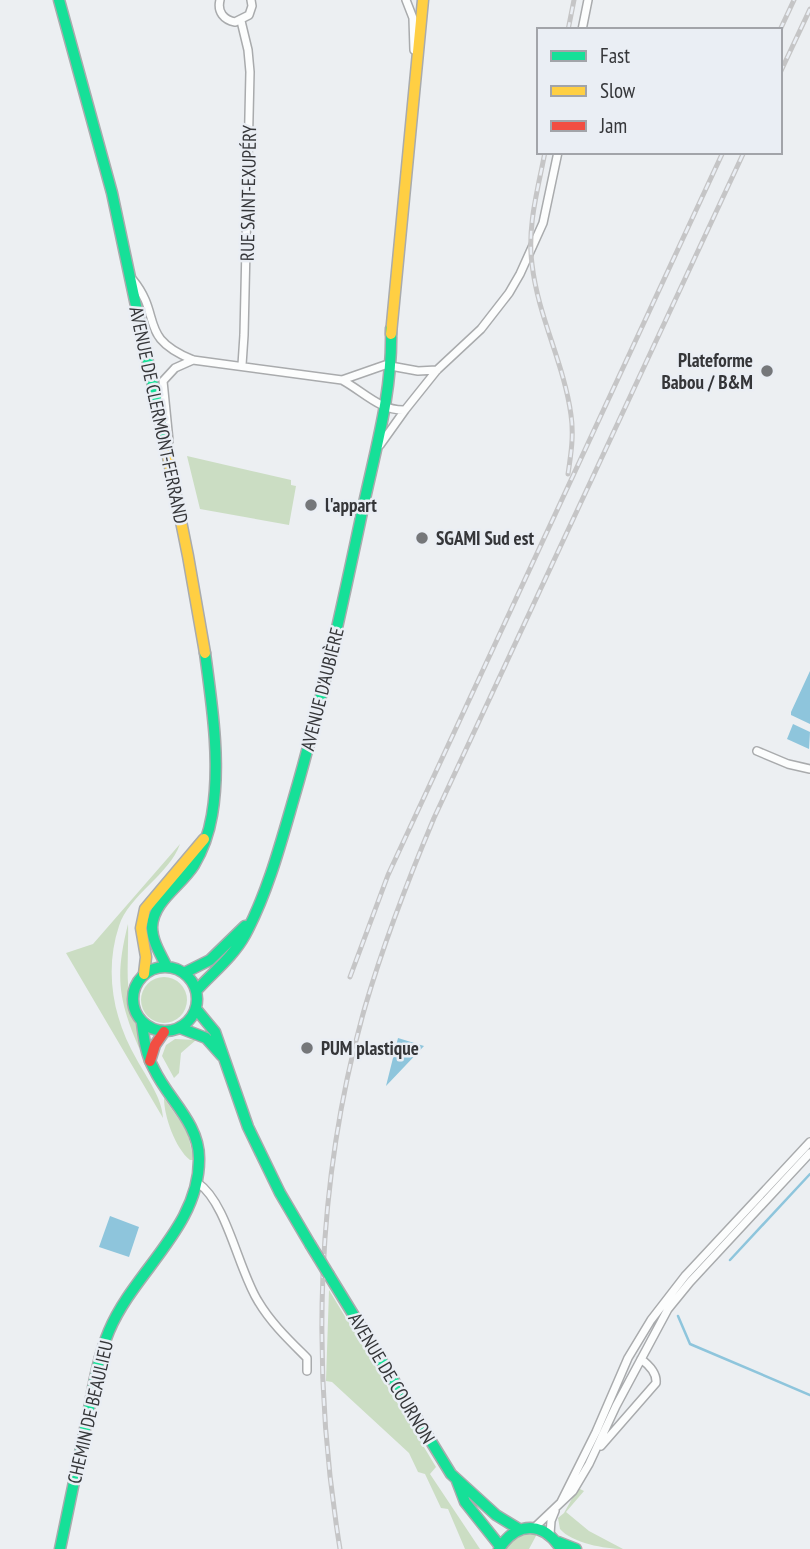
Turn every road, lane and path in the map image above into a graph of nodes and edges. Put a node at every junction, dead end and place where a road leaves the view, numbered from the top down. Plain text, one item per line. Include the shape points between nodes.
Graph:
1 (58, 0) edge
2 (220, 0) edge
3 (251, 0) edge
4 (406, 0) edge
5 (423, 0) edge
6 (429, 0) edge
7 (588, 0) edge
8 (241, 21) junction
9 (582, 28) edge
10 (416, 86) junction
11 (558, 154) edge
12 (131, 278) junction
13 (193, 360) junction
14 (242, 365) junction
15 (388, 365) junction
16 (437, 370) junction
17 (342, 380) junction
18 (382, 405) junction
19 (405, 410) junction
20 (376, 452) junction
21 (172, 474) junction
22 (757, 751) dead end
23 (810, 769) edge
24 (206, 836) junction
25 (253, 918) junction
26 (167, 967) junction
27 (184, 973) junction
28 (144, 974) junction
29 (196, 991) junction
30 (196, 1009) junction
31 (142, 1023) junction
32 (180, 1028) junction
33 (164, 1032) junction
34 (150, 1061) junction
35 (225, 1061) junction
36 (810, 1142) edge
37 (810, 1153) edge
38 (198, 1183) junction
39 (643, 1357) junction
40 (307, 1371) dead end
41 (597, 1448) junction
42 (457, 1480) junction
43 (559, 1504) junction
44 (534, 1528) junction
45 (519, 1529) junction
46 (556, 1541) edge
47 (499, 1548) edge
48 (60, 1549) edge
49 (576, 1549) edge

1 - 12 main road, AVENUE DE CLERMONT-FERRAND
2 - 8 street via 225,18
3 - 8 street via 251,11
4 - 10 street, AVENUE D'AUBIÈRE via 413,18
5 - 10 main road, AVENUE D'AUBIÈRE
6 - 10 main road, AVENUE D'AUBIÈRE
7 - 9 street
8 - 14 street, RUE SAINT-EXUPÉRY via 250,72
10 - 15 main road, AVENUE D'AUBIÈRE
11 - 16 street via 543,223 520,274 481,329
12 - 13 street via 144,294 155,334 164,345
12 - 21 main road, AVENUE DE CLERMONT-FERRAND
13 - 14 street
13 - 21 street via 163,380
14 - 17 street
15 - 16 street
15 - 17 street
15 - 18 main road, AVENUE D'AUBIÈRE
16 - 19 street
17 - 18 street
18 - 19 street
18 - 20 main road, AVENUE D'AUBIÈRE
19 - 20 street
20 - 25 main road, AVENUE D'AUBIÈRE via 302,771
21 - 24 main road, AVENUE DE CLERMONT-FERRAND via 203,627 211,694 215,780 212,821
22 - 23 street
24 - 26 main road, AVENUE DE CLERMONT-FERRAND via 196,860 153,916 151,935
24 - 28 main road, AVENUE DE CLERMONT-FERRAND via 145,909 141,928
25 - 27 main road, AVENUE D'AUBIÈRE via 225,949
25 - 29 main road, AVENUE D'AUBIÈRE via 232,956
26 - 27 main road
26 - 28 main road
27 - 29 main road
28 - 31 main road via 132,1003
29 - 30 main road
30 - 32 main road
30 - 35 main road via 215,1032
31 - 33 main road
31 - 34 main road, CHEMIN DE BEAULIEU
32 - 33 main road
32 - 35 main road via 206,1038
33 - 34 main road
34 - 38 main road, CHEMIN DE BEAULIEU via 196,1138
35 - 42 main road, AVENUE DE COURNON, bridge via 280,1193
36 - 43 street via 685,1276 651,1320
37 - 39 street via 690,1282 658,1325
38 - 40 street via 213,1197 257,1300 307,1358
38 - 48 main road, CHEMIN DE BEAULIEU via 185,1216 108,1331
39 - 41 street
39 - 41 street via 657,1377 656,1383
41 - 43 street via 573,1491
42 - 45 main road, AVENUE DE COURNON
42 - 47 main road, AVENUE DE COURNON via 465,1502
43 - 44 street
43 - 46 street via 551,1521
44 - 45 main road
44 - 46 main road
45 - 47 main road
46 - 49 main road

